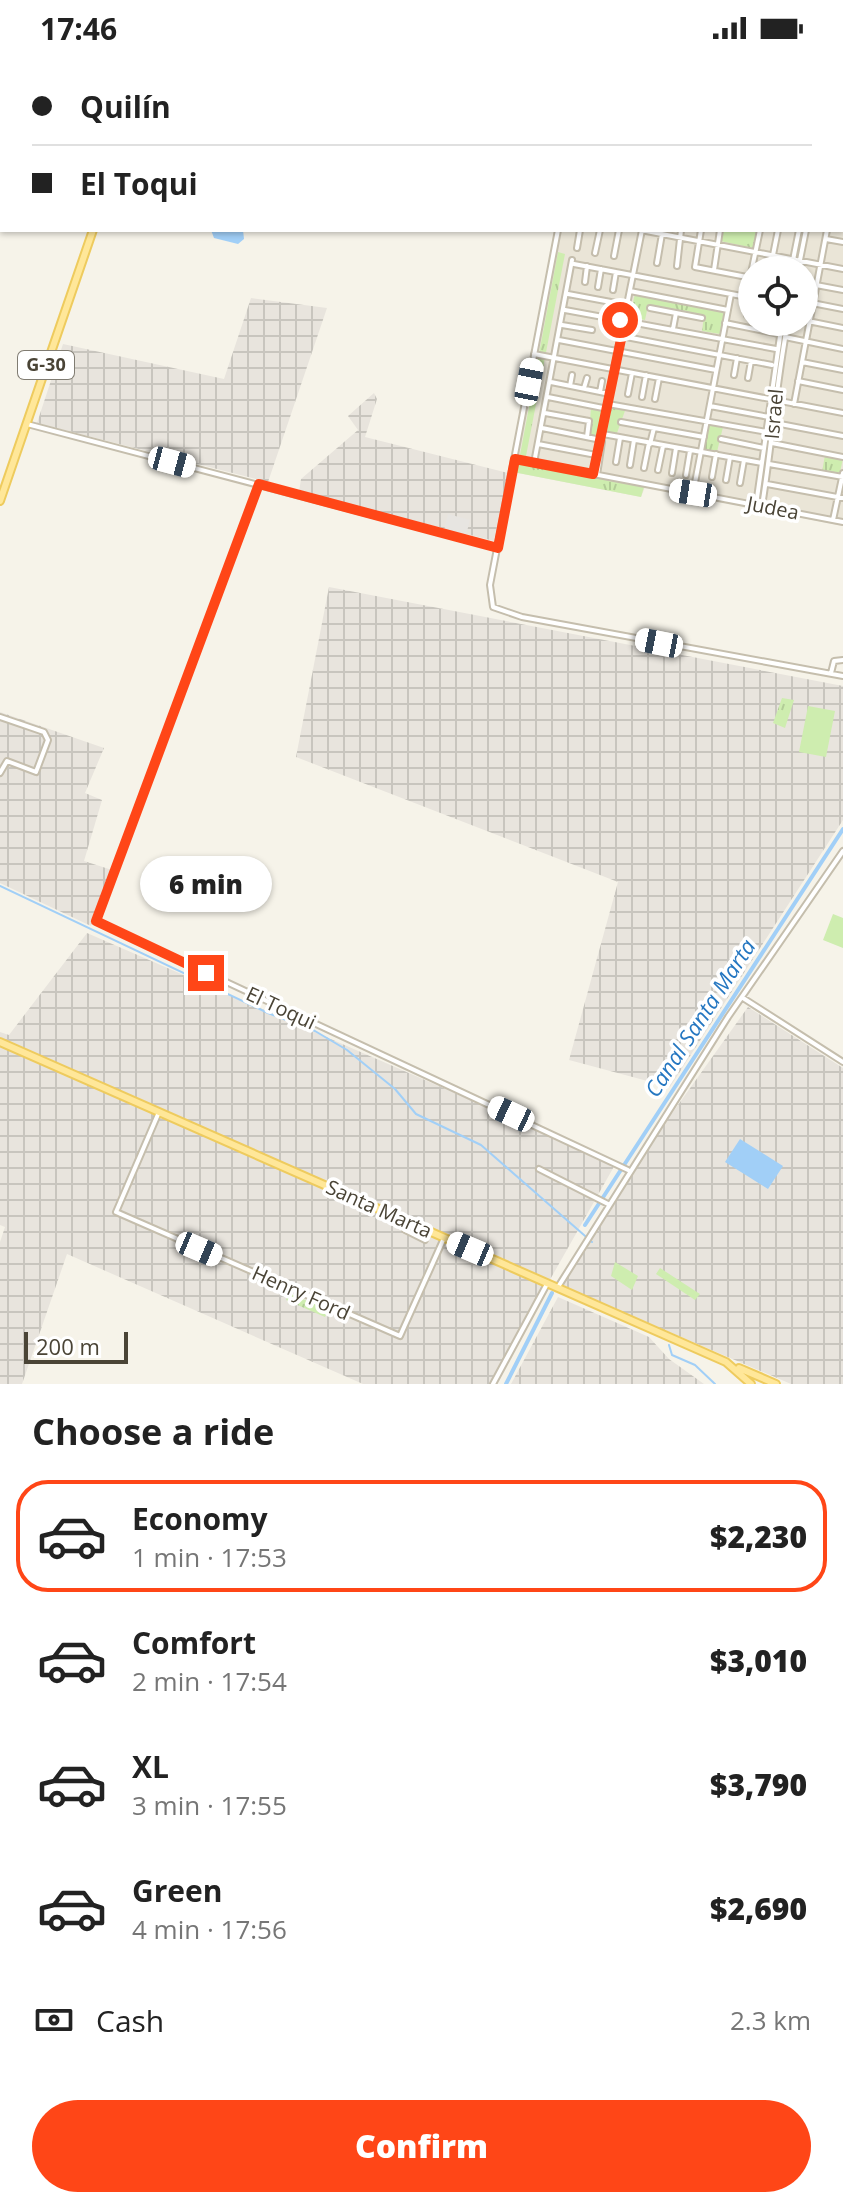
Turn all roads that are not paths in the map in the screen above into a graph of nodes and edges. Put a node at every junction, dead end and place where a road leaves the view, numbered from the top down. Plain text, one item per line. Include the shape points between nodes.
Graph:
1 (510, 56) edge
2 (518, 56) edge
3 (92, 232) edge
4 (558, 232) edge
5 (580, 232) edge
6 (600, 232) edge
7 (619, 232) edge
8 (641, 232) edge
9 (652, 232) edge
10 (681, 232) edge
11 (701, 232) edge
12 (720, 232) edge
13 (760, 232) edge
14 (778, 232) edge
15 (799, 232) edge
16 (805, 232) edge
17 (827, 232) edge
18 (662, 234) junction
19 (680, 238) junction
20 (825, 239) junction
21 (699, 241) junction
22 (843, 242) edge
23 (718, 245) junction
24 (577, 248) dead end
25 (755, 252) junction
26 (595, 253) dead end
27 (773, 255) junction
28 (614, 256) dead end
29 (754, 256) edge
30 (778, 256) edge
31 (797, 256) edge
32 (798, 256) edge
33 (657, 263) dead end
34 (820, 264) junction
35 (587, 266) junction
36 (677, 266) dead end
37 (601, 269) junction
38 (843, 269) edge
39 (714, 270) junction
40 (616, 272) junction
41 (818, 274) edge
42 (633, 275) junction
43 (738, 275) edge
44 (585, 282) dead end
45 (818, 285) edge
46 (598, 287) dead end
47 (613, 290) dead end
48 (843, 290) edge
49 (630, 291) junction
50 (568, 294) junction
51 (731, 294) junction
52 (738, 295) edge
53 (818, 304) edge
54 (627, 305) junction
55 (650, 308) dead end
56 (843, 309) edge
57 (565, 310) junction
58 (728, 310) junction
59 (676, 313) junction
60 (702, 318) dead end
61 (625, 320) junction
62 (725, 323) junction
63 (818, 323) edge
64 (562, 325) junction
65 (738, 326) edge
66 (843, 328) edge
67 (673, 329) junction
68 (592, 330) dead end
69 (621, 336) junction
70 (779, 336) edge
71 (806, 336) edge
72 (785, 337) joint
73 (722, 339) junction
74 (559, 340) junction
75 (805, 341) junction
76 (776, 349) junction
77 (843, 349) edge
78 (619, 351) junction
79 (534, 354) junction
80 (719, 355) junction
81 (556, 358) junction
82 (737, 358) junction
83 (751, 361) junction
84 (802, 361) junction
85 (773, 366) junction
86 (615, 369) junction
87 (716, 370) junction
88 (843, 370) edge
89 (632, 373) junction
90 (572, 375) dead end
91 (646, 375) junction
92 (734, 375) dead end
93 (587, 378) dead end
94 (659, 378) junction
95 (748, 378) dead end
96 (602, 381) dead end
97 (798, 381) junction
98 (551, 382) junction
99 (570, 386) junction
100 (584, 388) junction
101 (713, 388) junction
102 (843, 390) edge
103 (600, 392) junction
104 (610, 394) junction
105 (628, 394) dead end
106 (548, 397) junction
107 (642, 397) dead end
108 (655, 399) dead end
109 (775, 400) junction
110 (794, 404) junction
111 (608, 406) junction
112 (710, 406) junction
113 (545, 413) junction
114 (843, 413) edge
115 (769, 417) junction
116 (621, 422) dead end
117 (707, 422) junction
118 (775, 423) junction
119 (27, 424) junction
120 (542, 428) junction
121 (654, 428) junction
122 (767, 432) junction
123 (843, 436) edge
124 (587, 437) junction
125 (602, 437) junction
126 (704, 437) junction
127 (620, 438) junction
128 (721, 439) dead end
129 (634, 440) junction
130 (650, 443) junction
131 (772, 443) junction
132 (538, 444) junction
133 (663, 446) junction
134 (676, 448) junction
135 (764, 448) junction
136 (690, 451) junction
137 (701, 453) junction
138 (716, 454) junction
139 (596, 455) junction
140 (730, 457) junction
141 (843, 457) edge
142 (515, 459) junction
143 (744, 460) junction
144 (616, 462) dead end
145 (534, 463) junction
146 (762, 463) junction
147 (769, 464) junction
148 (630, 465) dead end
149 (644, 468) dead end
150 (658, 470) dead end
151 (672, 473) dead end
152 (595, 474) junction
153 (686, 475) dead end
154 (842, 476) edge
155 (712, 477) dead end
156 (726, 480) dead end
157 (740, 483) dead end
158 (259, 484) junction
159 (766, 484) junction
160 (693, 493) junction
161 (840, 498) edge
162 (0, 501) edge
163 (759, 506) junction
164 (833, 520) junction
165 (843, 522) edge
166 (498, 548) junction
167 (843, 660) edge
168 (830, 674) junction
169 (843, 676) edge
170 (0, 717) edge
171 (0, 773) edge
172 (843, 851) edge
173 (743, 998) junction
174 (0, 1042) edge
175 (843, 1062) edge
176 (159, 1112) junction
177 (539, 1169) dead end
178 (626, 1169) junction
179 (603, 1200) junction
180 (405, 1230) dead end
181 (444, 1238) junction
182 (425, 1240) dead end
183 (548, 1283) junction
184 (558, 1287) junction
185 (726, 1362) junction
186 (493, 1384) edge
187 (751, 1384) edge
188 (776, 1384) edge

1 - 2 street
3 - 119 main road, G-30
4 - 79 street
5 - 24 street
6 - 26 street
7 - 28 street
8 - 42 street
9 - 18 street
10 - 19 street
11 - 21 street
12 - 23 street
13 - 25 street
14 - 27 street
15 - 31 street
16 - 32 street
17 - 20 street
18 - 19 street
18 - 33 street
19 - 21 street
19 - 36 street
20 - 22 street
20 - 34 street
21 - 23 street
21 - 39 street via 695,267
23 - 25 street
23 - 39 street
25 - 27 street
25 - 29 street
27 - 30 street
34 - 38 street
34 - 41 street
35 - 37 street
35 - 44 street
35 - 50 street via 573,262
37 - 40 street
37 - 46 street
39 - 43 street
40 - 42 street
40 - 47 street
42 - 49 street
42 - 51 street
45 - 48 street
49 - 54 street
49 - 58 street
50 - 54 street
50 - 57 street
51 - 52 street
51 - 58 street
53 - 56 street
54 - 61 street
55 - 59 street
57 - 61 street
57 - 64 street
58 - 62 street
59 - 60 street
59 - 67 street
61 - 67 street
61 - 69 street
62 - 65 street
62 - 73 street
63 - 66 street
64 - 68 street
64 - 74 street
67 - 73 street
69 - 78 street
69 - 80 street
70 - 76 street, Israel
71 - 75 street
72 - 75 street
72 - 109 street, Israel
73 - 76 street
73 - 80 street
74 - 78 street
74 - 81 street
75 - 77 street
75 - 84 street
76 - 85 street, Israel
78 - 86 street
78 - 87 street
79 - 81 street
79 - 142 street
80 - 82 street
80 - 87 street
81 - 86 street
81 - 98 street
82 - 83 street
82 - 92 street
83 - 85 street
83 - 95 street
84 - 88 street
84 - 97 street
85 - 109 street, Israel
86 - 89 street
86 - 104 street
87 - 101 street
89 - 91 street
89 - 105 street
90 - 99 street
91 - 94 street
91 - 107 street
93 - 100 street
94 - 101 street
94 - 108 street
96 - 103 street
97 - 102 street
97 - 110 street
98 - 99 street
98 - 106 street
99 - 100 street
100 - 103 street
101 - 109 street
101 - 112 street
103 - 104 street
104 - 111 street
106 - 111 street
106 - 113 street
109 - 110 street
109 - 115 street, Israel
109 - 118 street, Israel
110 - 114 street
111 - 117 street
111 - 125 street
112 - 115 street
112 - 117 street
113 - 120 street
113 - 124 street via 589,421
115 - 122 street, Israel
116 - 121 street
117 - 122 street
117 - 126 street
118 - 123 street
118 - 131 street, Israel
119 - 158 street
119 - 162 main road, G-30
120 - 124 street
120 - 132 street
121 - 126 street
121 - 130 street
122 - 135 street, Israel
124 - 125 street
125 - 127 street
125 - 139 street
125 - 152 street
126 - 137 street
127 - 129 street
127 - 144 street
128 - 135 street
129 - 130 street
129 - 148 street
130 - 133 street
130 - 149 street
131 - 141 street
131 - 147 street, Israel
132 - 139 street
132 - 145 street
133 - 134 street
133 - 150 street
134 - 136 street
134 - 151 street
135 - 146 street, Israel
136 - 137 street
136 - 153 street
137 - 138 street
137 - 160 street
138 - 140 street
138 - 155 street
139 - 152 street
140 - 143 street
140 - 156 street
142 - 145 street, Judea
142 - 166 street
143 - 146 street
143 - 157 street
145 - 152 street, Judea
146 - 163 street, Israel
147 - 154 street
147 - 159 street, Israel
152 - 160 street, Judea
154 - 161 street
158 - 166 street
158 - 178 street, El Toqui via 96,921
159 - 161 street
159 - 163 street, Israel
160 - 163 street, Judea
161 - 164 street
163 - 164 street, Judea
164 - 165 street, Judea
166 - 168 street via 490,591 497,611
167 - 168 street via 834,661
168 - 169 street
170 - 171 street via 47,734 48,740 36,772 7,761
172 - 173 street
173 - 175 street
173 - 178 street
174 - 176 main road, Santa Marta
176 - 181 main road, Santa Marta
176 - 181 street, Henry Ford via 116,1212 400,1336
177 - 179 street
178 - 179 street
179 - 184 street via 588,1238
180 - 182 street
181 - 183 main road, Santa Marta
183 - 184 main road, Santa Marta
183 - 186 street
184 - 185 main road, Santa Marta
185 - 187 main road, Santa Marta
185 - 188 main road

